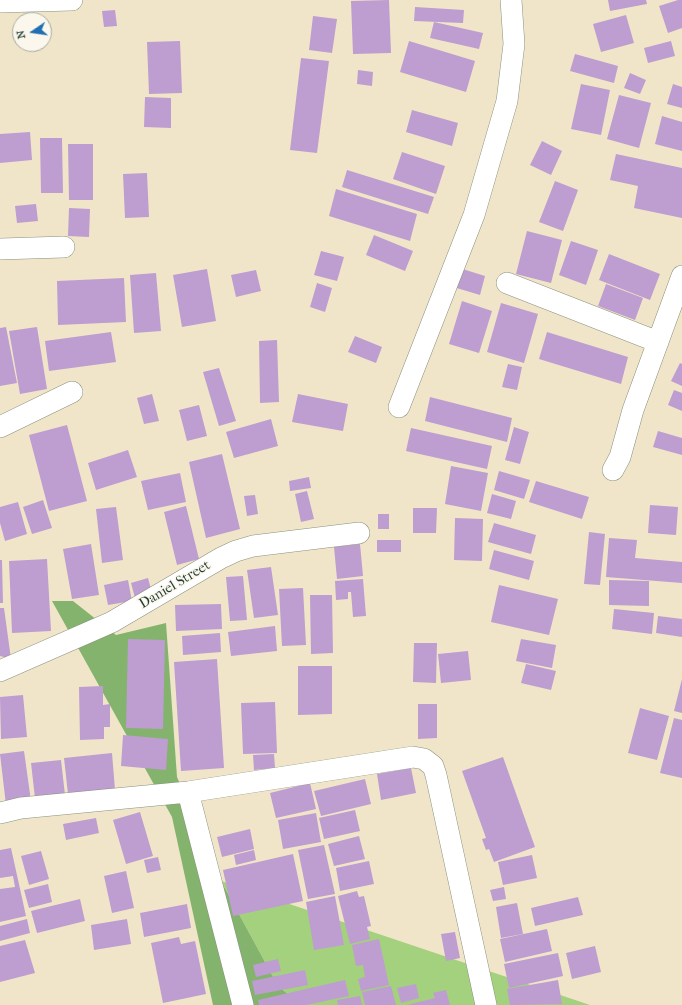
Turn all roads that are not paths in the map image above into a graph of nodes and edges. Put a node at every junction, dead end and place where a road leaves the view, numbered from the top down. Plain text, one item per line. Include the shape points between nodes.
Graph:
1 (72, 0) edge
2 (511, 0) edge
3 (0, 2) edge
4 (64, 247) dead end
5 (0, 249) edge
6 (682, 276) edge
7 (506, 283) dead end
8 (658, 342) junction
9 (72, 392) dead end
10 (400, 407) dead end
11 (0, 427) edge
12 (613, 470) dead end
13 (359, 533) dead end
14 (0, 671) edge
15 (188, 792) junction
16 (0, 813) edge
17 (243, 1005) edge
18 (486, 1005) edge

1 - 3 street
2 - 10 street via 514,44 507,101 474,215
4 - 5 street
6 - 8 street
7 - 8 street
8 - 12 street via 633,410 620,457
9 - 11 street
13 - 14 street, Daniel Street via 253,546 236,551 112,622
15 - 16 street via 20,808
15 - 17 street
15 - 18 street via 413,757 424,759 433,766 436,775

